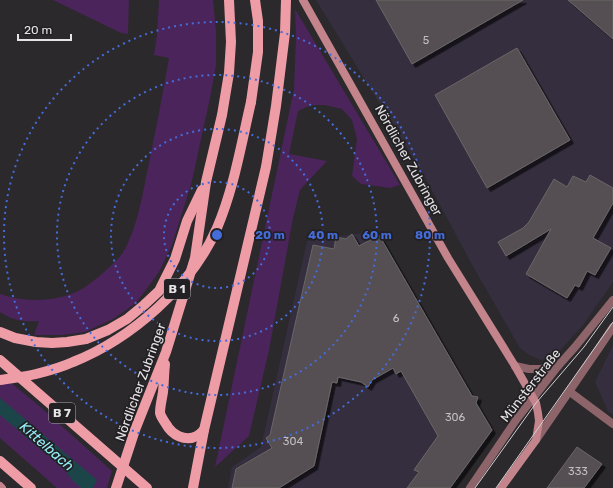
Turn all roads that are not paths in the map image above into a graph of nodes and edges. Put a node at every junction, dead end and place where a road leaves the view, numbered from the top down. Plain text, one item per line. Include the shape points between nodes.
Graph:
1 (229, 0) edge
2 (255, 0) edge
3 (286, 0) edge
4 (303, 0) edge
5 (206, 182) junction
6 (613, 300) edge
7 (613, 327) edge
8 (0, 332) edge
9 (166, 352) junction
10 (0, 360) edge
11 (515, 366) junction
12 (558, 366) junction
13 (0, 380) edge
14 (570, 392) junction
15 (533, 399) junction
16 (613, 424) edge
17 (204, 430) junction
18 (536, 440) junction
19 (0, 461) edge
20 (123, 466) junction
21 (31, 488) edge
22 (116, 488) edge
23 (147, 488) edge
24 (193, 488) edge
25 (470, 488) edge
26 (501, 488) edge

1 - 5 main road, Nördlicher Zubringer / B 1 via 232,42 229,73
2 - 13 main road, B 1, bridge via 258,52 251,102 237,168 216,230 200,258 180,286 158,307 105,347 73,362 35,374
3 - 17 main road via 285,33 266,167
4 - 11 main road, Nördlicher Zubringer via 448,258
5 - 8 main road, B 1 via 187,221 175,258 159,291 127,319 86,339 67,342 36,342
5 - 9 main road, Nördlicher Zubringer via 195,258
6 - 12 street, Münsterstraße
7 - 14 street
9 - 17 main road via 160,415 168,428 178,436 192,438
9 - 20 main road, Nördlicher Zubringer
10 - 20 main road, B 7
11 - 12 street via 541,369
11 - 15 main road, Nördlicher Zubringer
12 - 15 street, Münsterstraße
14 - 16 street
14 - 18 street
15 - 18 main road, Nördlicher Zubringer via 539,421
15 - 25 street, Münsterstraße
17 - 24 main road
18 - 26 main road
19 - 21 main road
20 - 22 main road, Nördlicher Zubringer
20 - 23 main road, B 7

